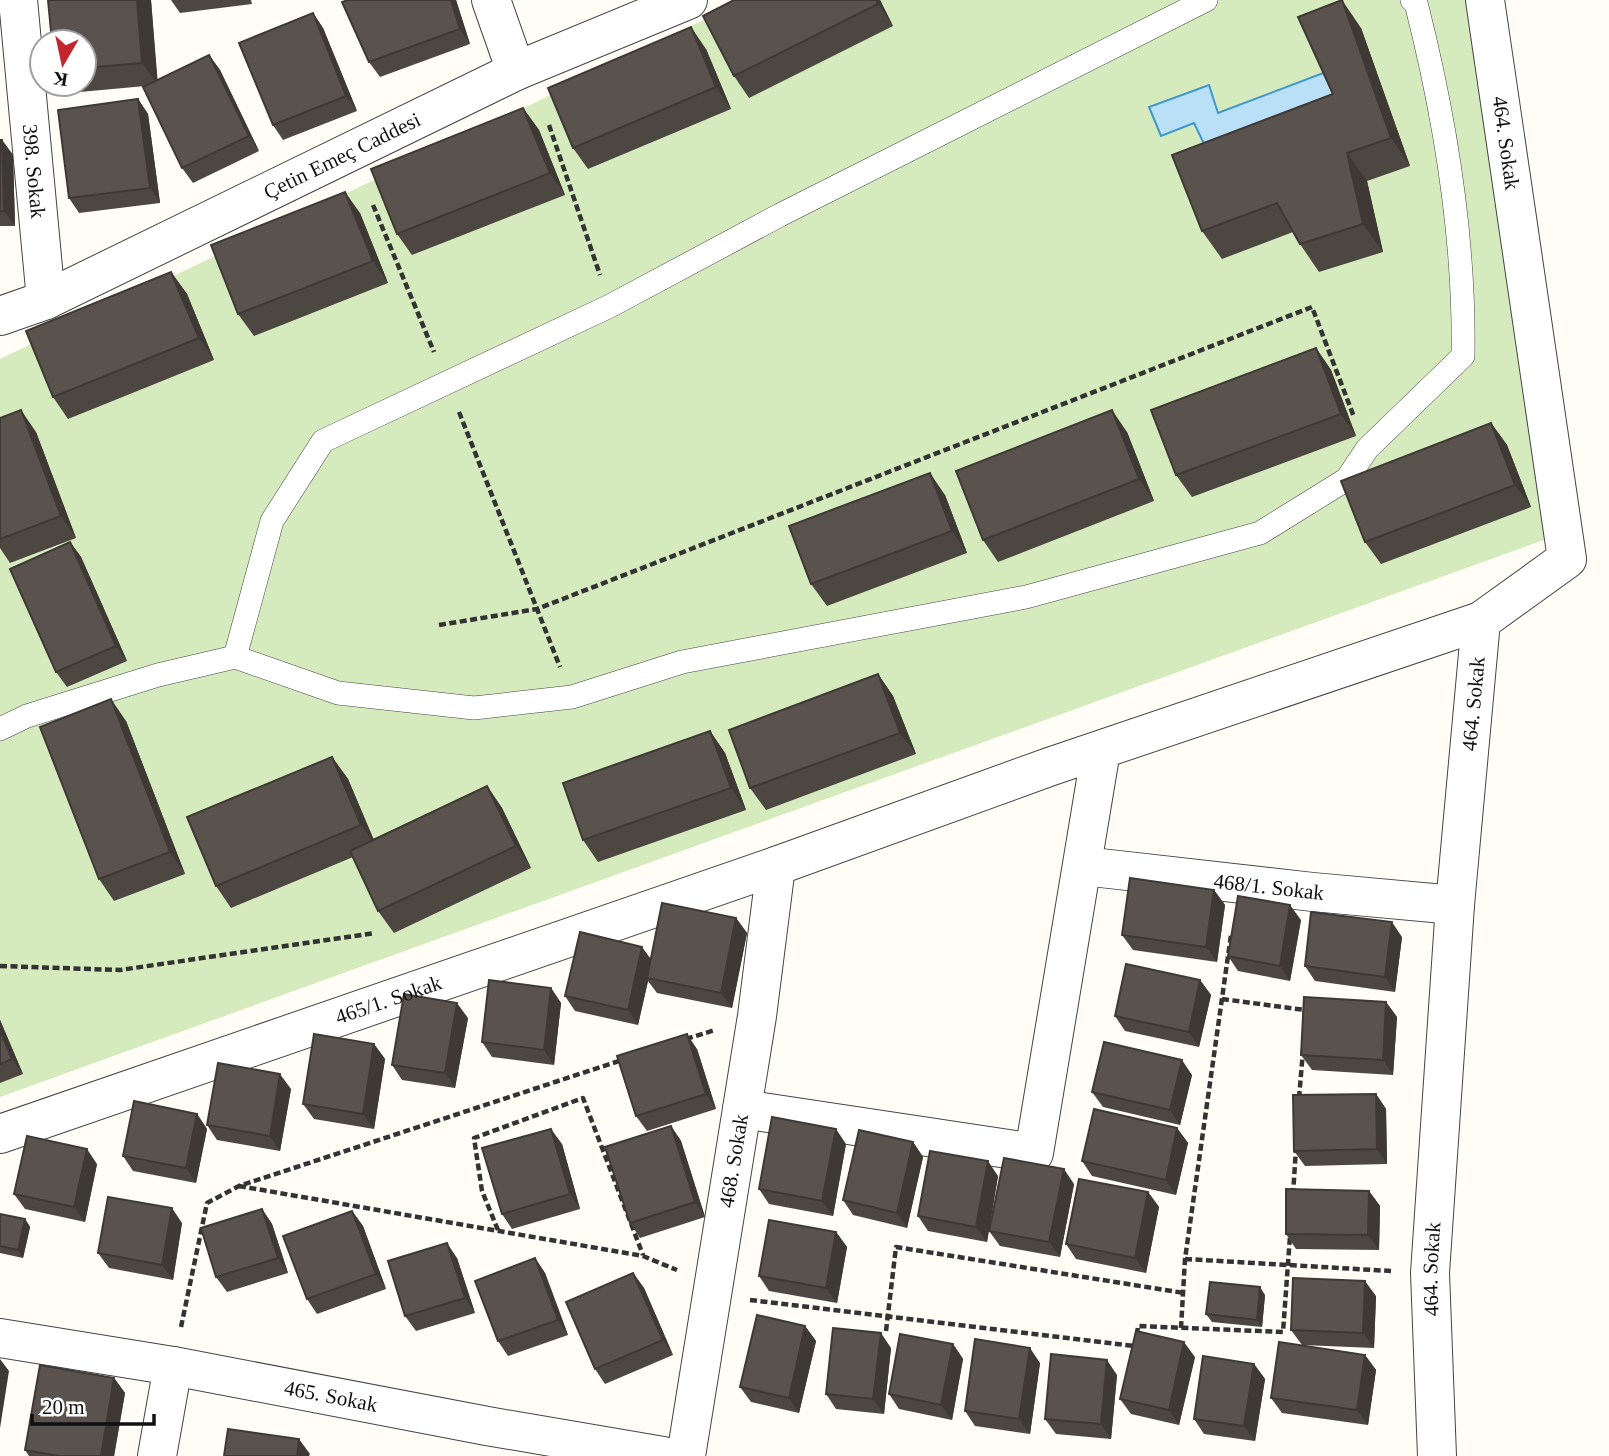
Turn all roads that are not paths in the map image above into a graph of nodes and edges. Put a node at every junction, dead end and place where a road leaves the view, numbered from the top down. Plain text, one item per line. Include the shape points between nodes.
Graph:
1 (18, 0) edge
2 (491, 0) edge
3 (688, 0) edge
4 (1206, 0) edge
5 (1412, 0) edge
6 (1485, 0) edge
7 (516, 71) junction
8 (46, 300) junction
9 (0, 316) edge
10 (1481, 621) junction
11 (235, 657) junction
12 (0, 729) edge
13 (1101, 750) junction
14 (776, 866) junction
15 (1083, 866) junction
16 (1455, 905) junction
17 (742, 1109) junction
18 (0, 1134) edge
19 (0, 1338) edge
20 (173, 1366) junction
21 (484, 1441) edge
22 (157, 1456) edge
23 (663, 1456) edge
24 (685, 1456) edge
25 (1437, 1456) edge

1 - 8 street, 398. Sokak
2 - 7 street
3 - 7 street, Çetin Emeç Caddesi
4 - 11 lane via 610,306 323,441 272,521
5 - 11 lane via 1432,63 1451,182 1464,300 1463,355 1367,449 1347,479 1260,533 1026,597 682,662 572,697 474,708 338,693
6 - 10 street, 464. Sokak via 1567,559
7 - 8 street, Çetin Emeç Caddesi
8 - 9 street, Çetin Emeç Caddesi
10 - 13 street, 465/1. Sokak
10 - 16 street, 464. Sokak
11 - 12 lane via 158,674
13 - 14 street, 465/1. Sokak
13 - 15 street
14 - 17 street, 468. Sokak
14 - 18 street, 465/1. Sokak
15 - 16 street, 468/1. Sokak
15 - 17 street via 1034,1153
16 - 25 street, 464. Sokak via 1430,1273
17 - 24 street, 468. Sokak
19 - 20 street, 465. Sokak
20 - 21 street, 465. Sokak
20 - 22 street
21 - 23 street, 465. Sokak

